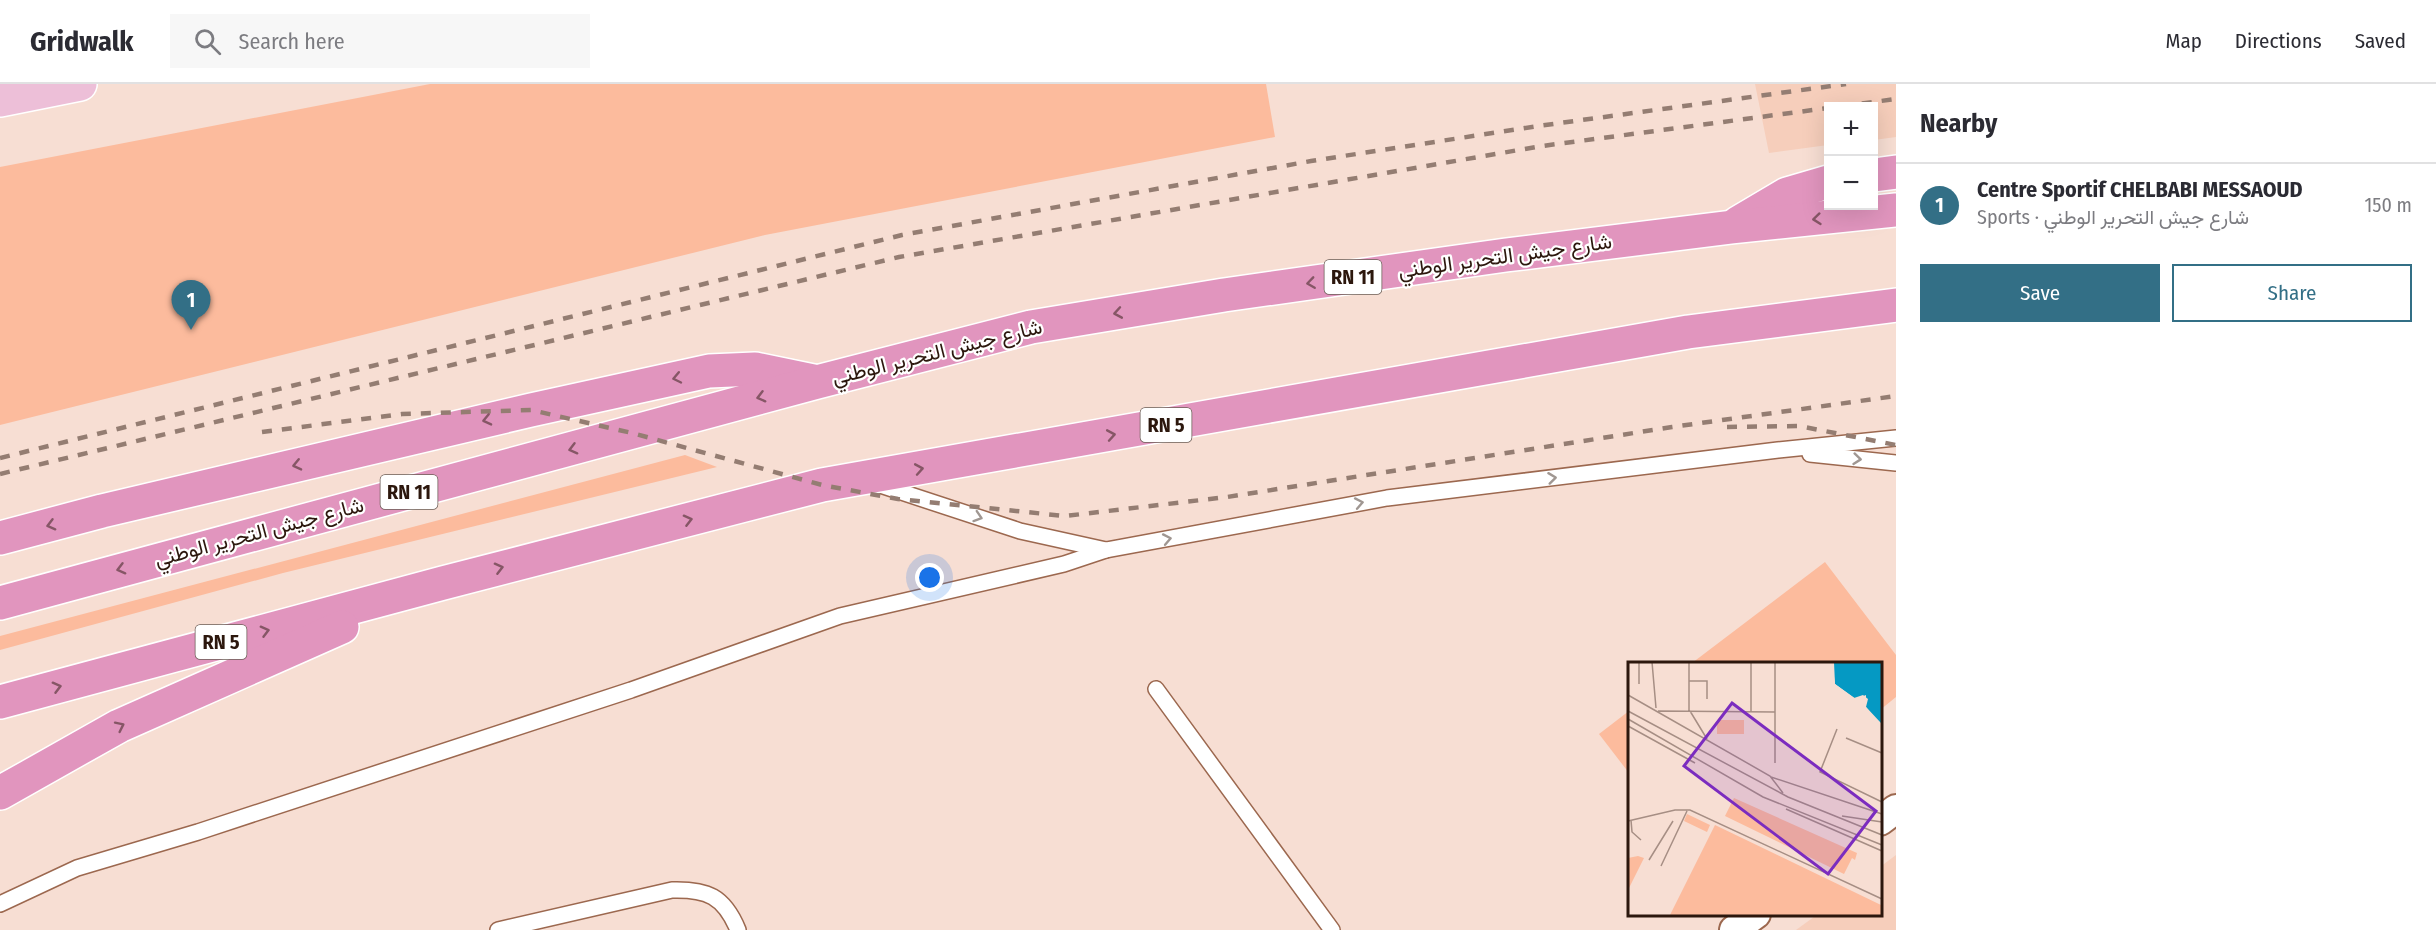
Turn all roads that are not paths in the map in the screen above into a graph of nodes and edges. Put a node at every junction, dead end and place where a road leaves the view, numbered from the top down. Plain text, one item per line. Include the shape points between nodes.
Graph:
1 (80, 84) edge
2 (0, 100) edge
3 (1896, 172) edge
4 (1878, 174) edge
5 (1824, 183) edge
6 (1896, 210) edge
7 (1732, 227) junction
8 (1896, 305) edge
9 (818, 382) junction
10 (1896, 438) edge
11 (1778, 450) junction
12 (1896, 463) edge
13 (862, 479) junction
14 (0, 538) edge
15 (1106, 550) junction
16 (443, 583) junction
17 (0, 603) edge
18 (1156, 689) dead end
19 (0, 702) edge
20 (0, 792) edge
21 (1896, 809) edge
22 (1881, 820) edge
23 (0, 904) edge
24 (1755, 915) edge
25 (498, 930) edge
26 (738, 930) edge
27 (1332, 930) edge
28 (1734, 930) edge

1 - 2 main road
3 - 4 highway
5 - 7 highway via 1787,194
6 -> 7 highway, شارع جيش التحرير الوطني / RN 11
7 -> 9 highway, شارع جيش التحرير الوطني / RN 11 via 1506,255 1031,327
13 -> 8 highway, RN 5 via 1688,332
9 -> 14 highway via 754,369 709,371 137,502
9 -> 17 highway, شارع جيش التحرير الوطني / RN 11
10 - 11 lane
11 -> 12 lane
15 -> 11 lane via 1387,498
13 -> 15 lane via 1020,531
16 -> 13 highway, RN 5 via 822,485
15 - 23 lane via 1064,564 840,616 631,690 76,868
19 -> 16 highway, RN 5
20 -> 16 highway via 119,726
18 - 27 lane
21 - 22 street
24 - 28 street
25 - 26 lane via 672,890 693,889 716,897 731,912

